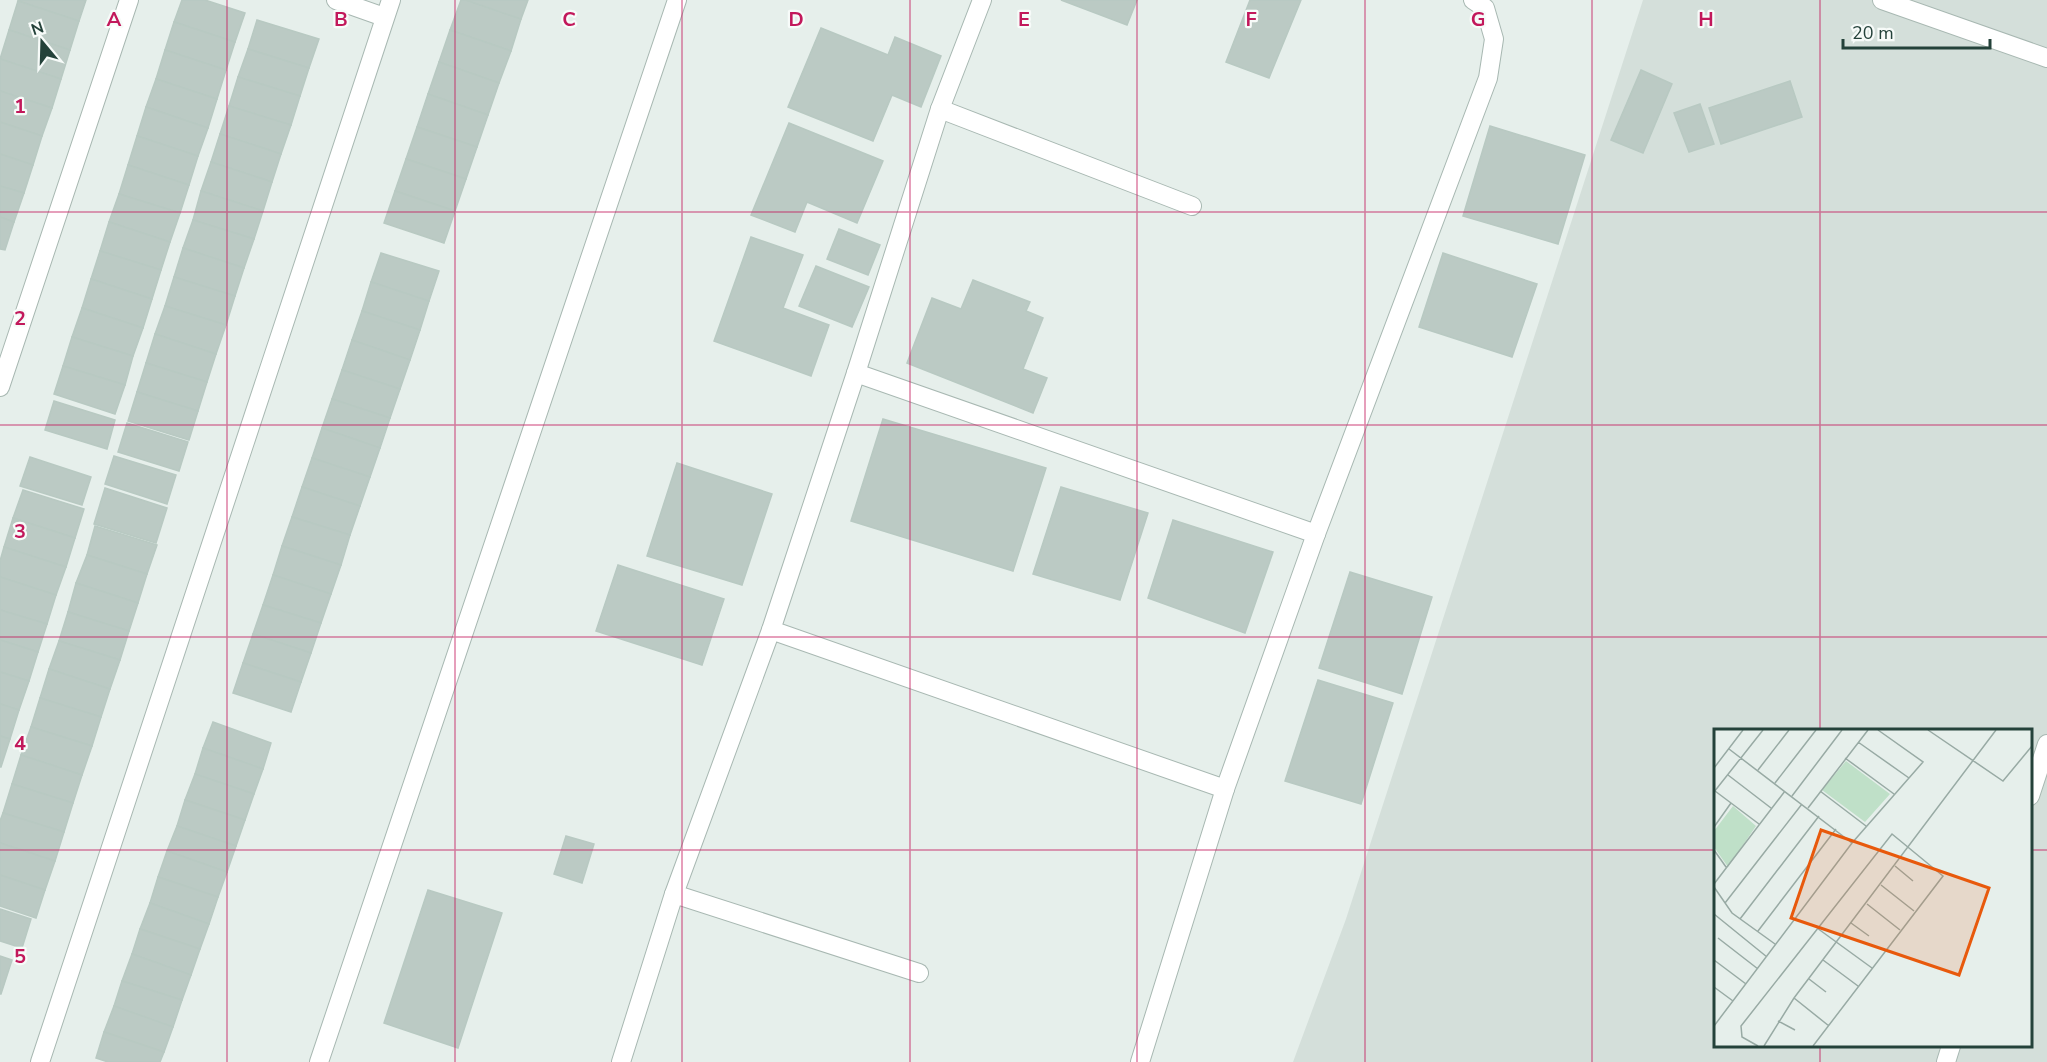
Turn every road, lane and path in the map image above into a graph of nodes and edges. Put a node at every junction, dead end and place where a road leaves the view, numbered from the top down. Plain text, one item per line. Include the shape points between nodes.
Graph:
1 (129, 0) edge
2 (336, 0) edge
3 (676, 0) edge
4 (982, 0) edge
5 (1473, 0) edge
6 (1882, 0) edge
7 (388, 8) edge
8 (2047, 58) edge
9 (940, 109) junction
10 (1192, 206) dead end
11 (856, 373) junction
12 (0, 387) edge
13 (1316, 534) junction
14 (771, 630) junction
15 (2047, 744) edge
16 (1225, 789) junction
17 (2032, 793) edge
18 (674, 894) junction
19 (919, 973) dead end
20 (1951, 1047) edge
21 (40, 1062) edge
22 (319, 1062) edge
23 (621, 1062) edge
24 (1140, 1062) edge
25 (1946, 1062) edge

1 - 12 street
2 - 7 street
3 - 22 street
4 - 9 street
5 - 13 street via 1485,8 1494,39 1488,78
6 - 8 street
7 - 21 street
9 - 10 street
9 - 11 street
11 - 13 street
11 - 14 street
13 - 16 street
14 - 16 street
14 - 18 street
15 - 17 street
16 - 24 street
18 - 19 street
18 - 23 street
20 - 25 street

